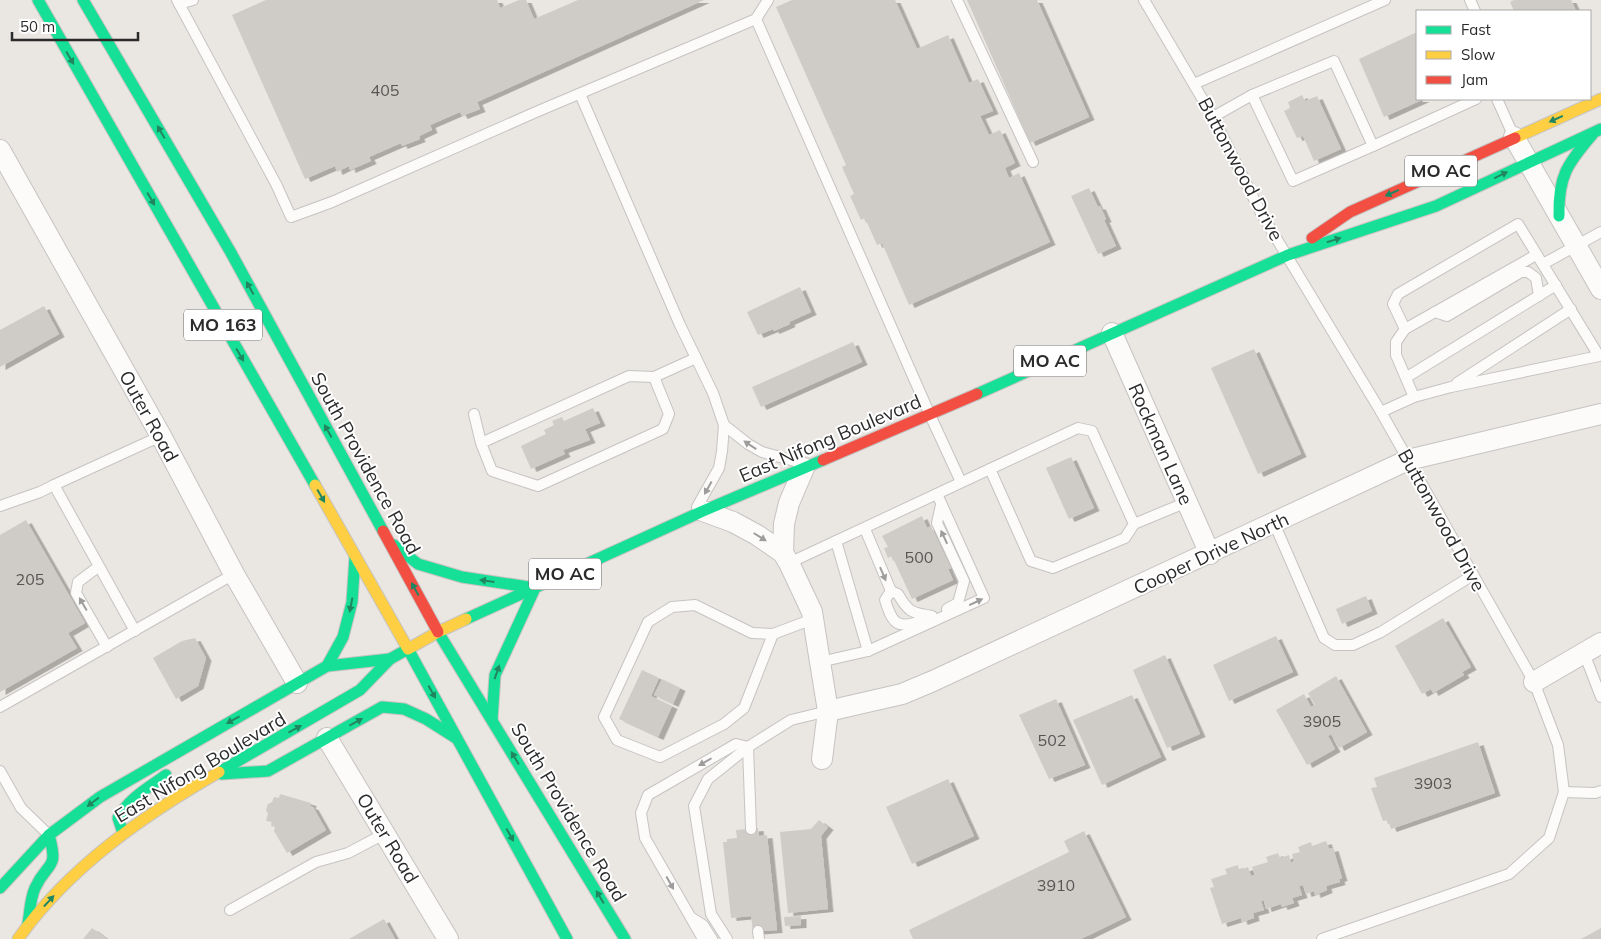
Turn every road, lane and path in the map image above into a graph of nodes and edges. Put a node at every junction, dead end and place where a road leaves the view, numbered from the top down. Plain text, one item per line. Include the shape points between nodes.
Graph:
1 (38, 0) edge
2 (82, 0) edge
3 (94, 0) edge
4 (193, 0) edge
5 (768, 0) edge
6 (957, 0) edge
7 (1144, 0) edge
8 (1386, 0) edge
9 (178, 2) edge
10 (756, 19) junction
11 (110, 47) junction
12 (1194, 84) junction
13 (580, 94) junction
14 (1252, 95) junction
15 (1601, 99) edge
16 (1474, 100) edge
17 (1497, 100) edge
18 (1213, 117) junction
19 (1597, 131) edge
20 (1514, 138) junction
21 (1373, 146) junction
22 (0, 150) edge
23 (1529, 161) junction
24 (1033, 162) dead end
25 (1559, 216) junction
26 (1601, 232) edge
27 (1576, 246) junction
28 (1288, 255) junction
29 (1536, 255) junction
30 (1543, 264) junction
31 (1556, 285) junction
32 (1601, 289) edge
33 (1539, 296) junction
34 (1572, 309) junction
35 (1435, 312) junction
36 (1405, 329) junction
37 (1112, 334) junction
38 (1600, 356) edge
39 (696, 358) junction
40 (1407, 377) junction
41 (654, 378) junction
42 (1451, 387) junction
43 (1414, 397) junction
44 (1381, 412) junction
45 (474, 414) dead end
46 (930, 414) junction
47 (1601, 414) edge
48 (724, 425) junction
49 (161, 436) junction
50 (481, 444) junction
51 (1408, 460) junction
52 (808, 467) junction
53 (990, 469) junction
54 (961, 482) junction
55 (54, 485) junction
56 (937, 494) junction
57 (1187, 502) junction
58 (941, 505) junction
59 (0, 506) edge
60 (698, 514) junction
61 (1274, 523) junction
62 (1134, 524) junction
63 (865, 529) junction
64 (388, 540) junction
65 (836, 541) junction
66 (1210, 554) junction
67 (355, 557) junction
68 (786, 558) junction
69 (98, 567) junction
70 (234, 574) junction
71 (1473, 575) junction
72 (535, 588) junction
73 (890, 591) junction
74 (932, 616) junction
75 (813, 619) junction
76 (135, 631) junction
77 (438, 632) junction
78 (773, 634) junction
79 (107, 647) junction
80 (1593, 648) edge
81 (408, 649) junction
82 (868, 651) junction
83 (390, 659) junction
84 (820, 662) junction
85 (327, 666) junction
86 (1534, 682) junction
87 (297, 683) junction
88 (1601, 696) edge
89 (0, 708) edge
90 (828, 711) junction
91 (492, 720) junction
92 (328, 738) junction
93 (458, 740) junction
94 (186, 747) junction
95 (748, 747) junction
96 (822, 759) dead end
97 (0, 771) edge
98 (215, 774) junction
99 (1601, 791) edge
100 (1564, 792) junction
101 (751, 828) dead end
102 (123, 833) junction
103 (386, 833) junction
104 (50, 835) junction
105 (0, 888) edge
106 (230, 910) dead end
107 (689, 916) junction
108 (28, 924) junction
109 (18, 939) edge
110 (448, 939) edge
111 (567, 939) edge
112 (625, 939) edge
113 (703, 939) edge
114 (712, 939) edge
115 (727, 939) edge
116 (1322, 939) edge

1 -> 67 main road, MO 163
2 - 11 main road, South Providence Road / MO 163
3 - 11 main road
4 - 9 lane
5 - 10 lane
6 - 24 lane
7 - 12 lane, Buttonwood Drive
8 - 12 lane
9 - 13 lane via 291,217
10 - 13 lane
10 - 46 lane
64 -> 11 main road, South Providence Road / MO 163 via 230,251
12 - 18 lane, Buttonwood Drive
13 - 39 lane
14 - 18 lane
14 - 21 lane via 1334,61
14 - 21 lane via 1293,181
15 -> 20 main road, East Nifong Boulevard / MO AC
16 - 21 lane
17 - 20 lane
18 - 28 lane, Buttonwood Drive via 1261,213
19 - 23 main road, East Nifong Boulevard / MO AC
19 - 25 main road via 1565,170 1558,197
20 - 23 street
20 -> 28 main road, East Nifong Boulevard / MO AC via 1350,212
22 - 49 street, Outer Road
23 - 25 street
28 -> 23 main road, East Nifong Boulevard / MO AC via 1436,206
25 - 27 street
26 - 27 lane
27 - 30 lane
27 - 32 street
28 - 37 main road, East Nifong Boulevard / MO AC
28 - 44 lane, Buttonwood Drive
29 - 30 lane
29 - 35 lane
29 - 36 lane via 1518,224 1398,294 1393,304
30 - 31 lane
31 - 33 lane
31 - 34 lane
33 - 35 lane via 1536,278 1528,272 1521,272 1447,316
33 - 40 lane
34 - 38 lane
34 - 42 lane
35 - 36 lane
36 - 40 lane via 1396,342 1396,354
37 - 46 main road, East Nifong Boulevard / MO AC
37 - 57 street, Rockman Lane
38 - 42 lane
39 - 41 lane
39 - 48 lane
40 - 43 lane
41 - 50 lane via 629,376
41 - 50 lane via 669,414 663,429 538,486 492,471
42 - 43 lane
43 - 44 lane
44 - 51 lane, Buttonwood Drive
45 - 50 lane
46 - 52 main road, East Nifong Boulevard / MO AC
46 - 54 lane
47 - 51 street, Cooper Drive North
52 -> 48 lane via 762,452
48 -> 60 lane via 718,468
49 - 55 lane
49 - 70 street, Outer Road
51 - 61 street, Cooper Drive North
51 - 71 lane, Buttonwood Drive
52 - 60 main road, East Nifong Boulevard / MO AC
52 - 68 street via 789,503 784,524
53 - 54 lane
53 - 62 lane via 1078,428 1092,431
53 - 62 lane via 1031,561 1053,568 1125,538
54 - 56 lane
55 - 59 lane
55 - 69 lane
56 - 58 lane
56 - 63 lane
57 - 62 lane
57 - 66 street, Rockman Lane
74 -> 58 lane via 958,603 964,581 937,523
82 -> 58 lane via 984,598
60 -> 68 street via 733,522 757,535
60 - 72 main road, East Nifong Boulevard / MO AC
61 - 66 street, Cooper Drive North
61 - 71 lane via 1324,638 1335,645 1353,645 1381,632
63 - 65 lane
63 -> 73 lane
72 -> 64 main road via 462,578 418,564
77 -> 64 main road, South Providence Road / MO 163
65 - 68 lane
65 - 82 lane
66 - 90 street, Cooper Drive North via 910,690
67 - 81 main road, MO 163
67 -> 85 main road via 352,602 343,637
68 - 75 street
69 - 76 lane
79 -> 69 lane via 76,592 78,582
70 - 76 lane
70 - 87 street, Outer Road
71 - 86 lane, Buttonwood Drive
72 - 77 main road, East Nifong Boulevard / MO AC
91 -> 72 main road via 495,675
73 - 74 lane via 898,594 905,607 914,613
73 - 74 lane via 884,600 890,617 900,624 908,625
75 - 78 lane
75 - 84 street
76 - 79 lane
77 - 81 main road, East Nifong Boulevard / MO AC
77 - 91 main road, South Providence Road / MO 163
78 - 78 lane via 752,634 694,605 672,607 648,622 604,718 617,740 660,757 724,724 744,708
79 - 89 lane
80 - 86 street
80 - 88 lane
81 - 83 main road, East Nifong Boulevard
81 -> 93 main road, MO 163
82 - 84 lane
83 - 85 main road, East Nifong Boulevard
98 -> 83 main road, East Nifong Boulevard via 360,690
84 - 90 street
85 - 87 main road, East Nifong Boulevard
86 - 100 lane, Buttonwood Drive via 1558,745
87 -> 94 main road, East Nifong Boulevard
90 - 95 lane via 791,720
90 - 96 street
112 -> 91 main road, South Providence Road / MO 163
92 -> 93 main road via 382,707 404,709
92 - 98 main road via 268,771
92 - 103 street, Outer Road
93 -> 111 main road, MO 163
94 - 102 main road via 169,773 120,813 118,818
94 -> 104 main road, East Nifong Boulevard via 100,797
95 - 101 lane
95 -> 107 lane via 736,744 648,795 642,813 645,838
95 - 115 lane via 708,779 694,806 711,914
97 - 104 lane via 21,808
98 - 102 main road, East Nifong Boulevard
99 - 100 lane
100 - 116 lane, Buttonwood Drive via 1549,838 1509,874
108 -> 102 main road, East Nifong Boulevard via 78,871
103 - 106 lane via 348,853 316,862
103 - 110 street, Outer Road
104 - 105 main road, East Nifong Boulevard
104 - 108 main road via 54,862 36,886
107 - 113 lane
107 - 114 lane via 703,925
108 - 109 main road, East Nifong Boulevard

